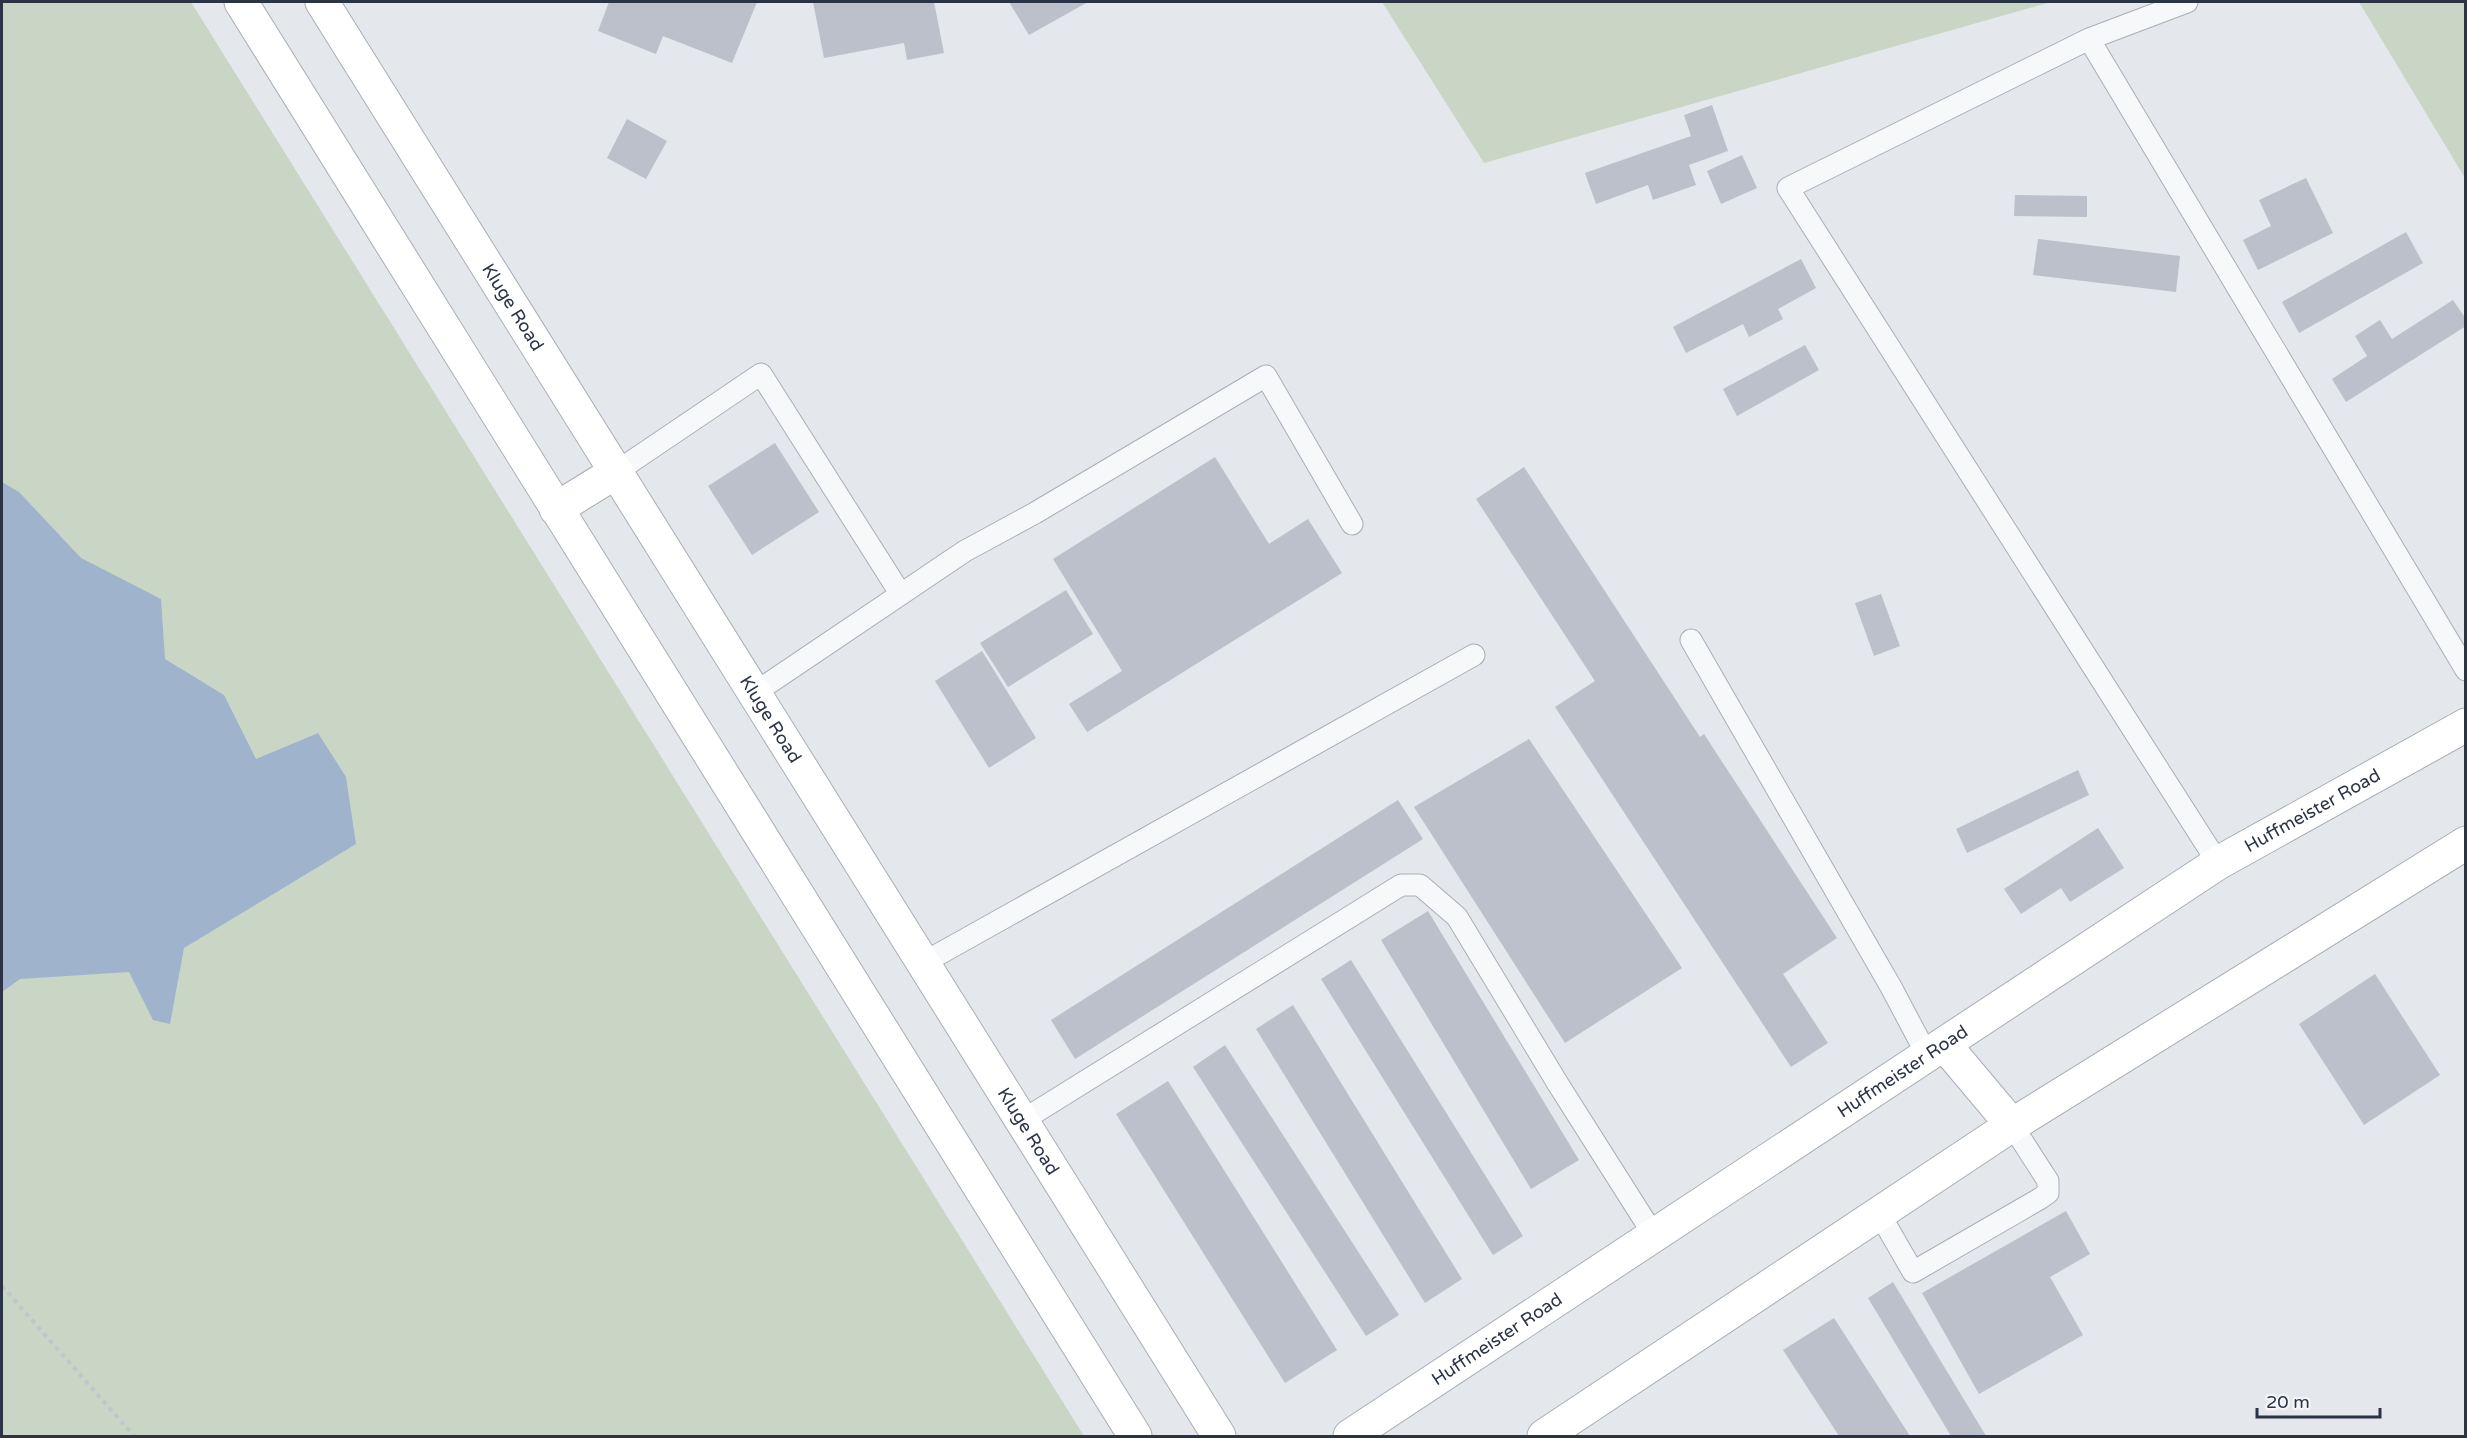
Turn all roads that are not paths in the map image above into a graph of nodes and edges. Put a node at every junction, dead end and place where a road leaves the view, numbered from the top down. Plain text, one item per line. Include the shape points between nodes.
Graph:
1 (242, 2) edge
2 (322, 2) edge
3 (2187, 2) edge
4 (2089, 39) junction
5 (616, 472) junction
6 (556, 509) junction
7 (1352, 524) dead end
8 (900, 593) junction
9 (1691, 640) dead end
10 (1474, 655) dead end
11 (2466, 670) edge
12 (756, 692) junction
13 (2466, 725) edge
14 (2466, 843) edge
15 (2218, 863) junction
16 (923, 963) junction
17 (1936, 1049) junction
18 (1023, 1120) junction
19 (2012, 1125) junction
20 (1879, 1213) junction
21 (1655, 1237) junction
22 (1136, 1437) edge
23 (1219, 1437) edge
24 (1350, 1437) edge
25 (1544, 1437) edge

1 - 6 main road
2 - 5 main road, Kluge Road
3 - 4 lane
4 - 11 lane
4 - 15 lane via 1788,188
5 - 6 main road
5 - 8 lane via 761,374
5 - 12 main road, Kluge Road
6 - 22 main road
7 - 8 lane via 1266,376
8 - 12 lane
9 - 17 lane via 1892,987
10 - 16 lane
12 - 16 main road, Kluge Road
13 - 15 main road, Huffmeister Road
14 - 19 main road
15 - 17 main road, Huffmeister Road
16 - 18 main road, Kluge Road
17 - 19 main road
17 - 21 main road, Huffmeister Road
18 - 21 lane via 1401,885 1420,885 1457,917
18 - 23 main road, Kluge Road
19 - 20 main road
19 - 20 lane via 2048,1181 2048,1193 2042,1198 1913,1272
20 - 25 main road
21 - 24 main road, Huffmeister Road

